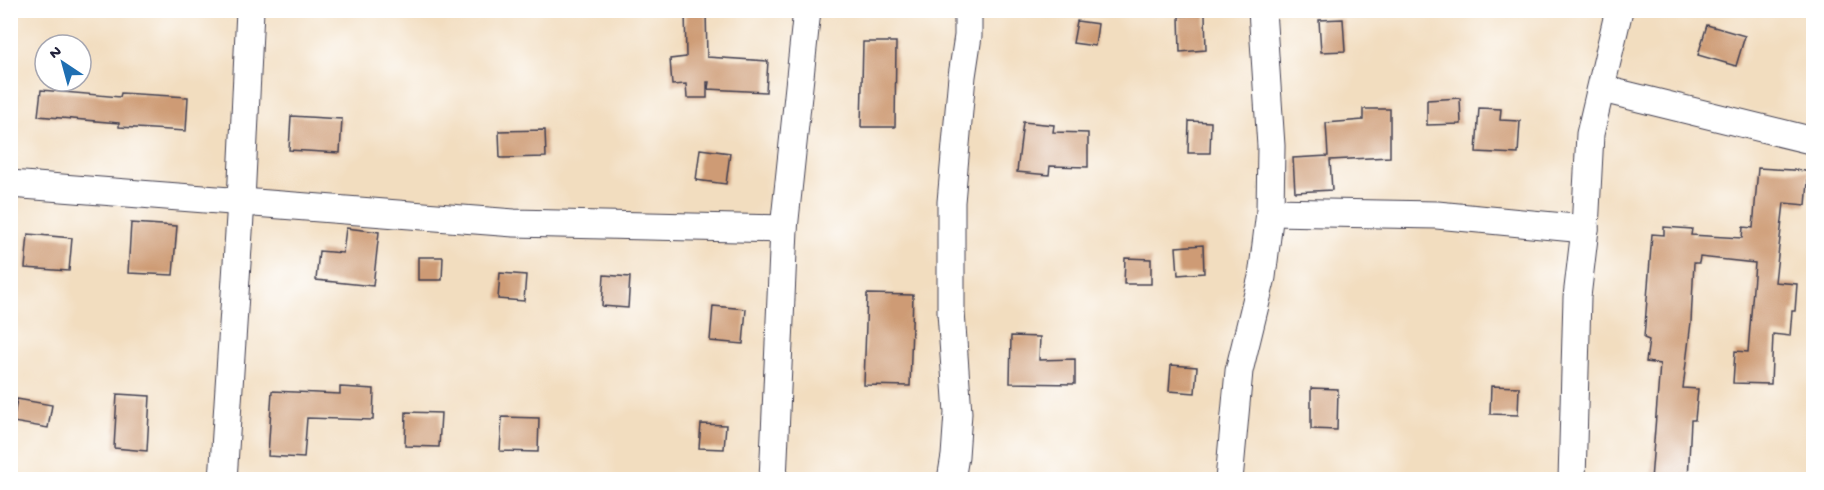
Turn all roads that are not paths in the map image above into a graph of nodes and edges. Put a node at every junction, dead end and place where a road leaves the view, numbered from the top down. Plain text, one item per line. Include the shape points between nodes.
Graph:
1 (250, 10) edge
2 (807, 10) edge
3 (968, 10) edge
4 (1262, 10) edge
5 (1619, 10) edge
6 (1602, 89) junction
7 (1814, 141) edge
8 (10, 184) edge
9 (242, 201) junction
10 (1270, 212) junction
11 (1585, 228) junction
12 (784, 229) junction
13 (223, 480) edge
14 (772, 480) edge
15 (951, 480) edge
16 (1229, 480) edge
17 (1572, 480) edge

1 - 9 street
2 - 12 street
3 - 15 street via 951,202 951,312 958,413
4 - 10 street via 1271,146
5 - 6 street
6 - 7 street
6 - 11 street via 1590,134
8 - 9 street
9 - 12 street via 514,223
9 - 13 street
10 - 11 street via 1437,215
10 - 16 street via 1262,277 1239,371
11 - 17 street via 1577,297
12 - 14 street

